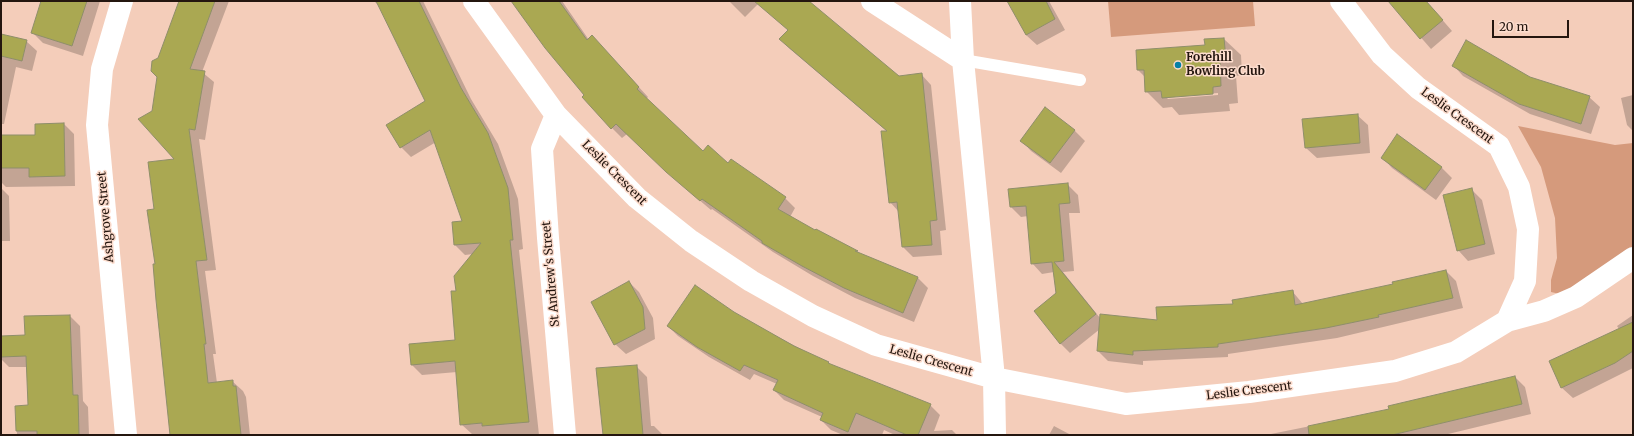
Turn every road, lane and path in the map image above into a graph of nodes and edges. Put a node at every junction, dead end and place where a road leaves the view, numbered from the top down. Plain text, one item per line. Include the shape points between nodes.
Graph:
1 (122, 1) edge
2 (474, 1) edge
3 (872, 1) edge
4 (960, 1) edge
5 (1341, 1) edge
6 (963, 60) junction
7 (1080, 80) dead end
8 (556, 115) junction
9 (1633, 258) edge
10 (1507, 321) junction
11 (994, 378) junction
12 (126, 435) edge
13 (565, 435) edge
14 (995, 435) edge

1 - 12 street, Ashgrove Street via 102,69 97,125
2 - 8 street, Leslie Crescent
3 - 6 street
4 - 6 street
5 - 10 street, Leslie Crescent via 1382,55 1418,88 1499,146 1519,187 1528,229 1526,281
6 - 7 lane
6 - 11 street
8 - 11 street, Leslie Crescent via 637,198 691,241 751,281 813,316 876,345
8 - 13 street, St Andrew's Street via 542,149
9 - 10 street, Leslie Crescent via 1576,297
10 - 11 street, Leslie Crescent via 1456,352 1394,371 1249,392 1126,404
11 - 14 street

